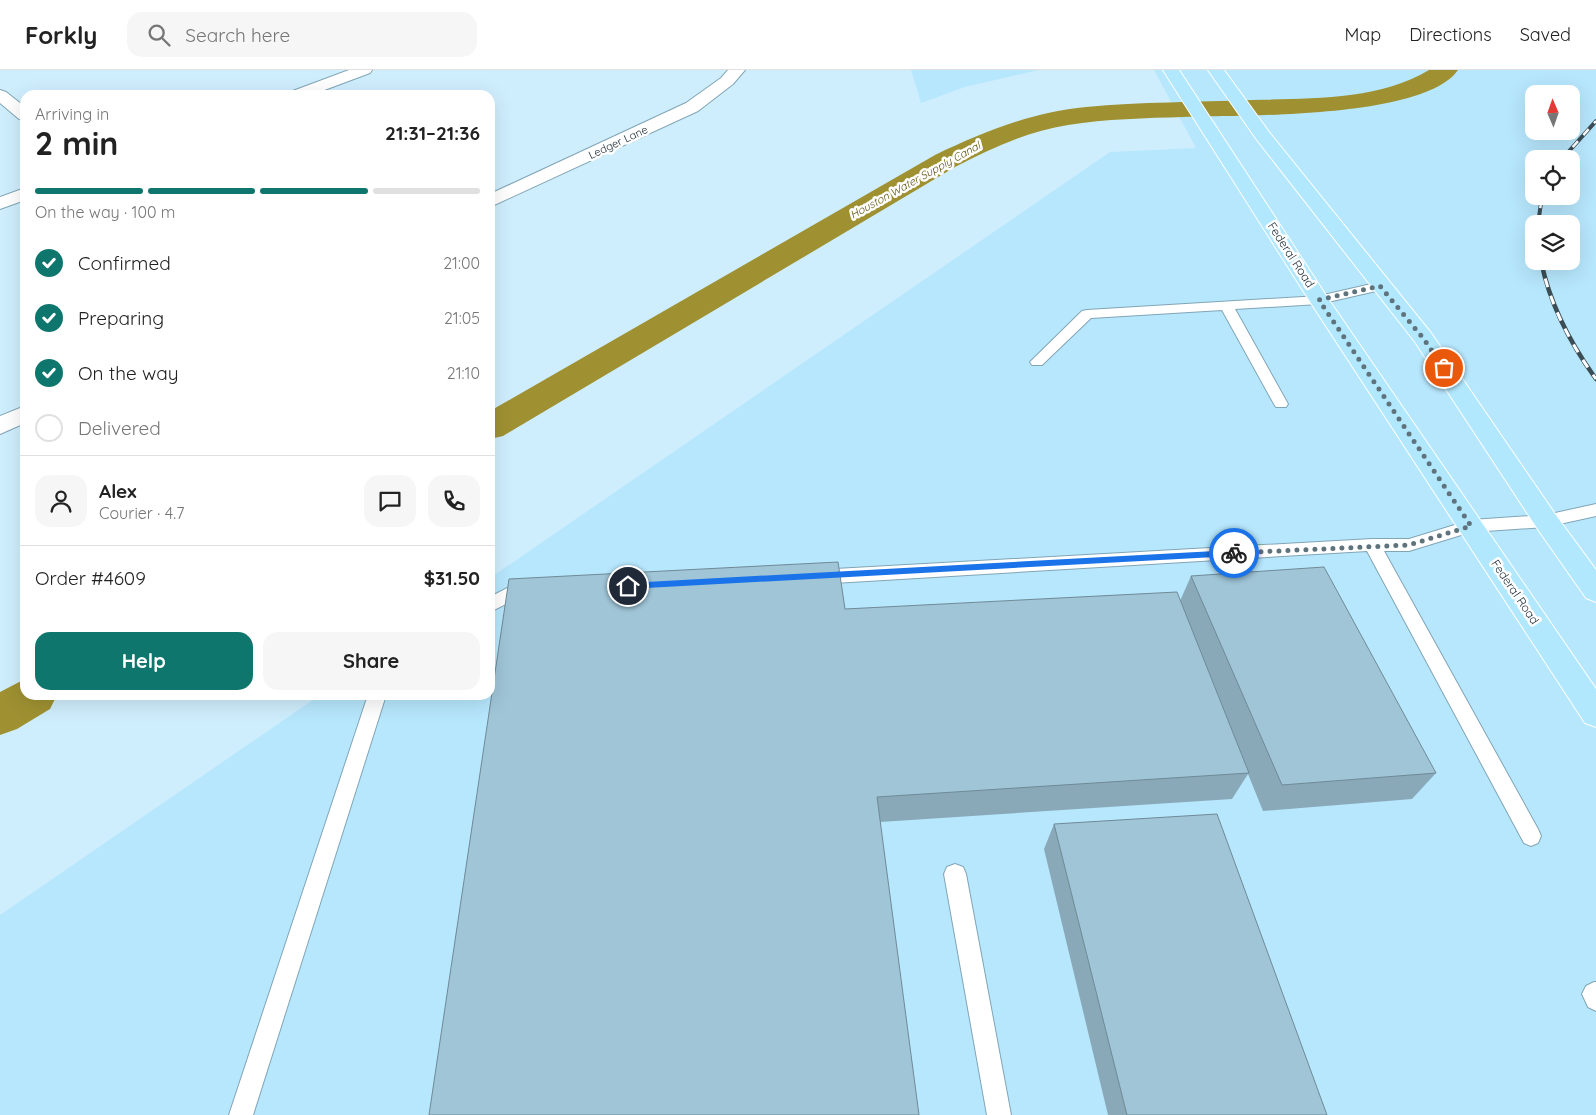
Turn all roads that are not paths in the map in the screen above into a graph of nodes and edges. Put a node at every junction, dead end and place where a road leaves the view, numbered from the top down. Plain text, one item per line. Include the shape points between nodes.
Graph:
1 (364, 70) edge
2 (737, 70) edge
3 (1171, 70) edge
4 (1220, 76) edge
5 (310, 90) edge
6 (0, 95) edge
7 (20, 111) edge
8 (20, 196) edge
9 (495, 199) edge
10 (0, 203) edge
11 (1380, 286) junction
12 (1319, 300) junction
13 (1226, 305) junction
14 (1037, 362) dead end
15 (1280, 404) dead end
16 (20, 416) edge
17 (0, 426) edge
18 (1596, 510) edge
19 (1546, 521) junction
20 (1471, 526) junction
21 (1372, 545) junction
22 (799, 578) edge
23 (542, 590) edge
24 (1596, 591) edge
25 (495, 601) edge
26 (375, 700) edge
27 (1596, 714) edge
28 (1531, 836) dead end
29 (955, 874) dead end
30 (1596, 994) edge
31 (1596, 998) edge
32 (241, 1115) edge
33 (999, 1115) edge

1 - 5 street
2 - 9 street, Ledger Lane via 728,81 692,107
3 - 12 main road, Federal Road
4 - 11 main road
6 - 7 street
8 - 10 street
11 - 12 lane
11 - 19 main road via 1423,338
12 - 13 lane
12 - 20 main road, Federal Road
13 - 14 lane via 1087,314
13 - 15 lane
16 - 17 street
18 - 19 lane
19 - 20 lane
19 - 24 main road
20 - 21 lane via 1409,545
20 - 27 main road, Federal Road
21 - 22 lane
21 - 28 lane
23 - 25 lane via 513,592
26 - 32 lane
29 - 33 lane
30 - 31 lane

